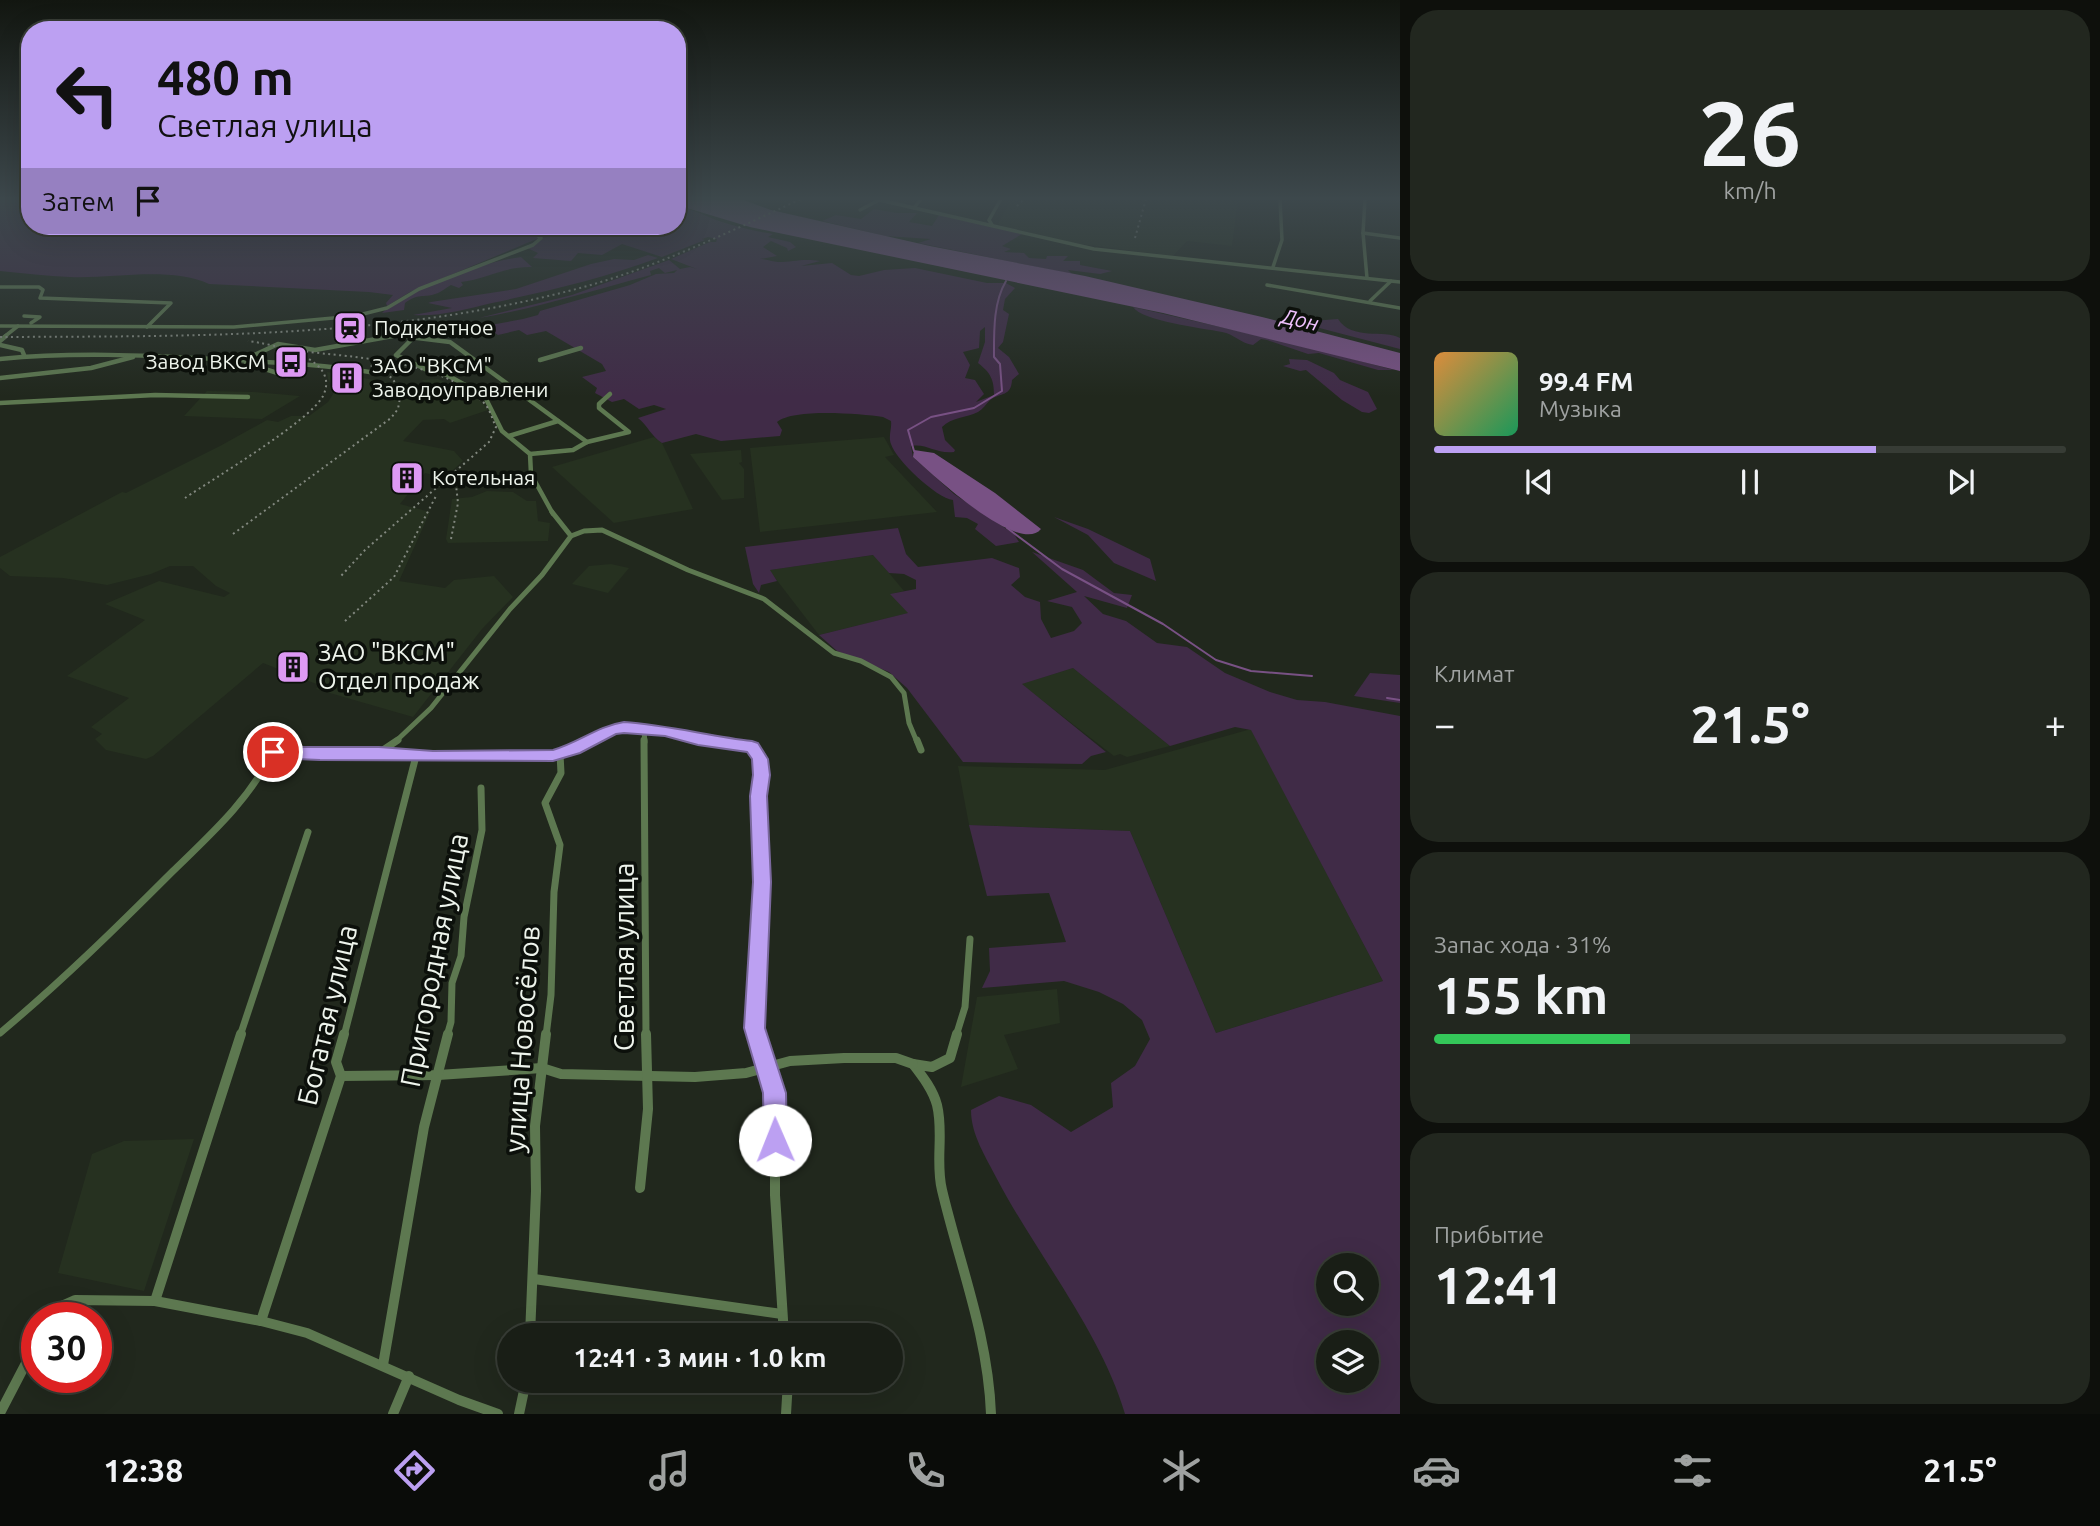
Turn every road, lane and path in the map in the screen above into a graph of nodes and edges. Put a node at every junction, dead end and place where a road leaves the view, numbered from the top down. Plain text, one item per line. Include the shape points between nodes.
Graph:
1 (481, 265) edge
2 (1253, 265) edge
3 (1366, 265) edge
4 (1273, 267) joint
5 (1367, 278) junction
6 (1391, 281) junction
7 (1400, 282) edge
8 (1266, 285) dead end
9 (0, 287) edge
10 (1370, 301) junction
11 (1400, 308) edge
12 (24, 316) dead end
13 (26, 324) junction
14 (0, 326) edge
15 (18, 326) junction
16 (147, 327) junction
17 (413, 335) junction
18 (0, 343) edge
19 (581, 348) dead end
20 (24, 355) junction
21 (135, 356) junction
22 (0, 359) edge
23 (240, 360) junction
24 (540, 360) dead end
25 (296, 365) junction
26 (376, 373) dead end
27 (0, 378) edge
28 (610, 394) dead end
29 (248, 397) dead end
30 (0, 403) edge
31 (558, 421) junction
32 (509, 436) junction
33 (587, 442) junction
34 (530, 454) junction
35 (571, 536) junction
36 (637, 727) junction
37 (920, 750) dead end
38 (379, 753) junction
39 (560, 754) junction
40 (416, 756) junction
41 (481, 788) dead end
42 (308, 832) dead end
43 (970, 939) dead end
44 (0, 1032) edge
45 (913, 1064) junction
46 (768, 1067) junction
47 (542, 1068) junction
48 (438, 1075) junction
49 (647, 1075) junction
50 (341, 1076) junction
51 (640, 1188) dead end
52 (534, 1279) junction
53 (155, 1301) junction
54 (70, 1302) edge
55 (782, 1314) junction
56 (261, 1321) junction
57 (531, 1323) edge
58 (783, 1323) edge
59 (383, 1365) junction
60 (21, 1373) edge
61 (409, 1376) junction
62 (523, 1393) edge
63 (787, 1393) edge
64 (0, 1413) edge
65 (393, 1414) edge
66 (498, 1414) edge
67 (519, 1414) edge
68 (786, 1414) edge
69 (991, 1414) edge

1 - 16 street via 365,315 234,327
2 - 4 street
3 - 5 street
4 - 5 street
5 - 6 street
6 - 7 street
6 - 10 street
8 - 10 street
9 - 16 street via 39,287 43,290 40,298 171,303
10 - 11 street
12 - 13 street via 40,317
13 - 15 street
13 - 16 street
14 - 15 street
15 - 18 street
17 - 23 street via 315,350 278,344
17 - 31 street via 450,341
17 - 32 street via 396,355 476,391
18 - 20 street via 22,350
19 - 24 street
20 - 21 street
20 - 22 street
21 - 23 street
21 - 27 street via 91,368
23 - 25 street
23 - 25 street via 287,376 300,373
25 - 26 street
28 - 33 street via 599,408 629,432
29 - 30 street via 155,395
31 - 32 street
31 - 33 street
32 - 34 street
33 - 34 street via 573,450
34 - 35 street via 531,480
35 - 37 street via 602,530 764,599 834,653 891,677 904,692
35 - 38 street via 424,715
36 - 39 street via 612,729
36 - 46 street via 752,747 760,759 762,882 755,1028
36 - 49 street, Светлая улица via 645,740 646,772
38 - 40 street
38 - 44 street via 273,752 265,771 233,811 133,911
39 - 40 street
39 - 47 street, улица Новосёлов via 564,760 561,776 545,803 560,845
40 - 50 street, Богатая улица via 336,1062
41 - 48 street, Пригородная улица via 482,830
42 - 53 street
43 - 45 street via 965,1007 950,1058 932,1067
45 - 46 street via 896,1058 844,1058
45 - 69 street via 937,1105 944,1200 980,1320
46 - 49 street via 695,1077
46 - 55 street via 775,1093
47 - 48 street
47 - 49 street via 561,1074
47 - 52 street, улица Новосёлов via 535,1126
48 - 50 street
48 - 59 street, Пригородная улица via 424,1127
49 - 51 street, Светлая улица
50 - 56 street, Богатая улица
52 - 55 street
52 - 57 street, улица Новосёлов
53 - 54 street
53 - 56 street
55 - 58 street
56 - 59 street via 307,1333
59 - 61 street
60 - 64 street
61 - 65 street
61 - 66 street
62 - 67 street
63 - 68 street

